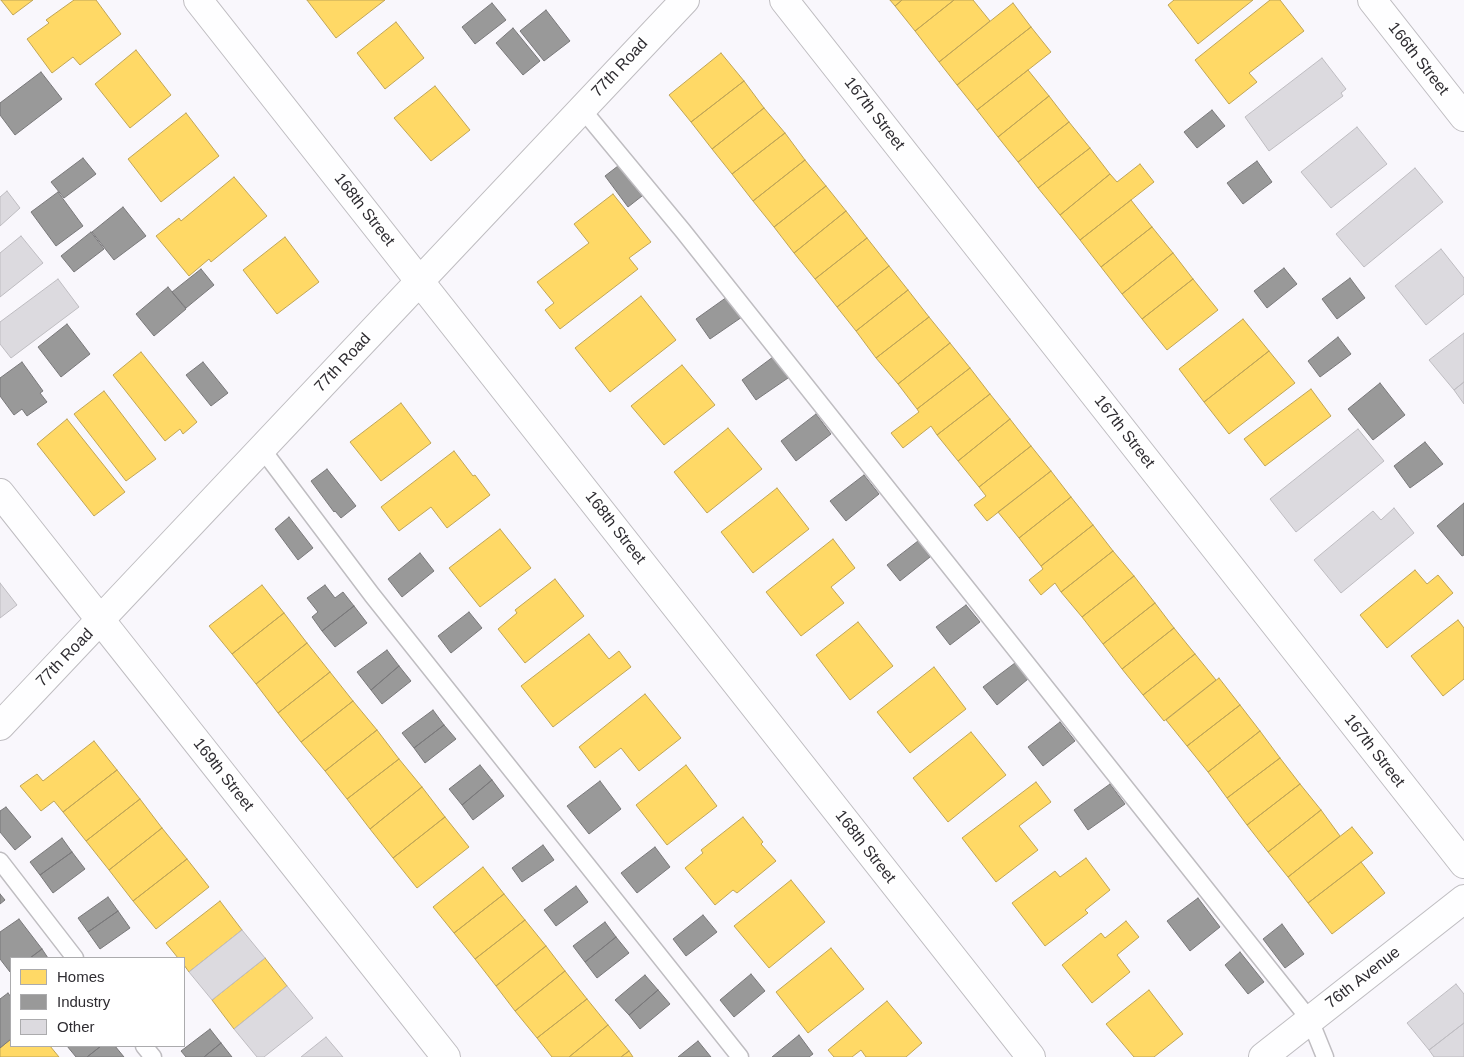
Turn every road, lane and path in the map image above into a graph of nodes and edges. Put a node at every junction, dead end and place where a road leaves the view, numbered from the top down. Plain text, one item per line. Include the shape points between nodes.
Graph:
1 (198, 0) edge
2 (685, 0) edge
3 (784, 0) edge
4 (1372, 0) edge
5 (582, 109) junction
6 (1464, 117) edge
7 (420, 281) junction
8 (262, 449) junction
9 (0, 493) edge
10 (101, 620) junction
11 (0, 726) edge
12 (0, 862) edge
13 (1464, 864) edge
14 (1464, 899) edge
15 (74, 957) edge
16 (1310, 1020) junction
17 (145, 1047) edge
18 (153, 1057) edge
19 (446, 1057) edge
20 (740, 1057) edge
21 (1031, 1057) edge
22 (1263, 1057) edge
23 (1325, 1057) edge

1 - 7 street, 168th Street
2 - 5 street, 77th Road
3 - 13 street, 167th Street
4 - 6 street, 166th Street
5 - 7 street, 77th Road
5 - 16 lane
7 - 8 street, 77th Road
7 - 21 street, 168th Street
8 - 10 street, 77th Road
8 - 20 lane via 372,595
9 - 10 street, 169th Street
10 - 11 street, 77th Road
10 - 19 street, 169th Street
12 - 15 lane
14 - 16 street, 76th Avenue
16 - 22 street, 76th Avenue
16 - 23 lane
17 - 18 lane

